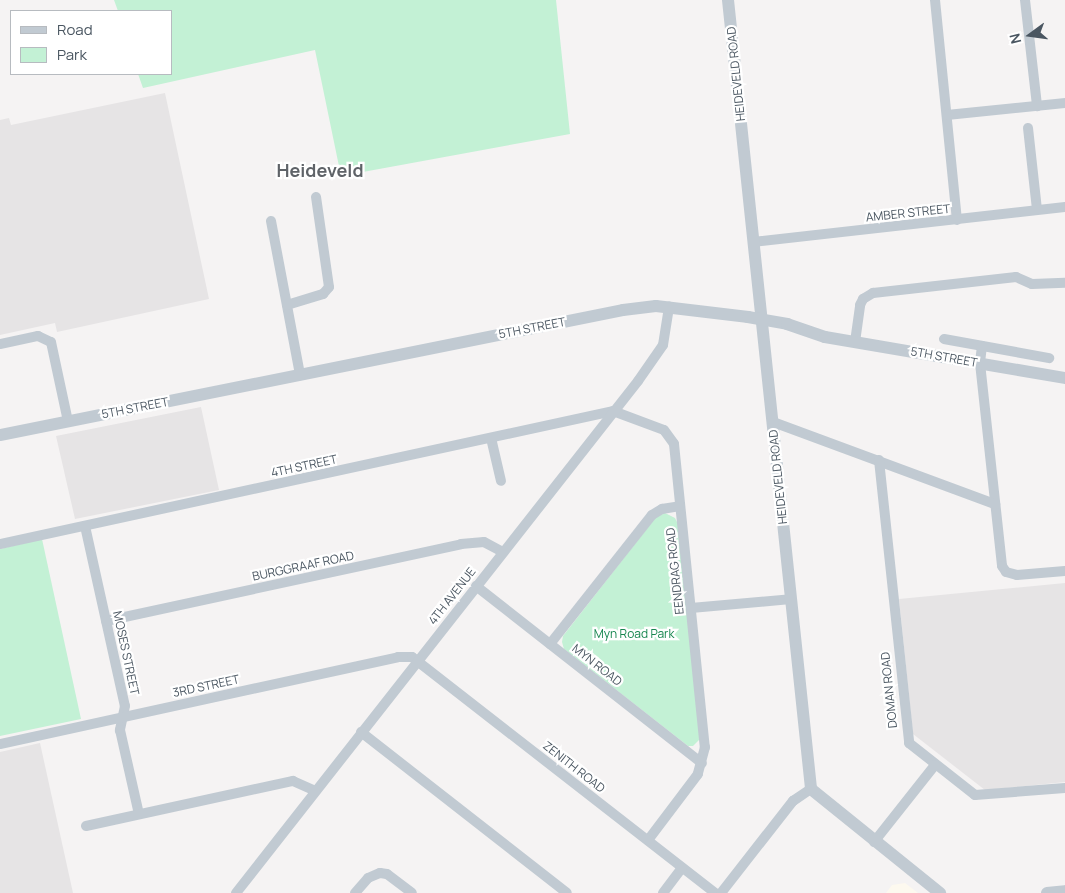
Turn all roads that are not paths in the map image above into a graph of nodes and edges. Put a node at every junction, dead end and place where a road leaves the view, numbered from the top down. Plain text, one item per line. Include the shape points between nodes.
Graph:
1 (728, 0) edge
2 (935, 0) edge
3 (1025, 0) edge
4 (1065, 103) edge
5 (1036, 106) junction
6 (947, 115) junction
7 (1028, 128) dead end
8 (316, 197) dead end
9 (1065, 208) edge
10 (1038, 210) junction
11 (957, 220) junction
12 (271, 221) dead end
13 (753, 242) junction
14 (1065, 283) edge
15 (287, 305) junction
16 (669, 306) junction
17 (762, 320) junction
18 (944, 339) dead end
19 (855, 342) junction
20 (0, 344) edge
21 (982, 346) junction
22 (1049, 358) dead end
23 (980, 363) junction
24 (300, 375) junction
25 (1065, 378) edge
26 (613, 411) junction
27 (68, 421) junction
28 (773, 422) junction
29 (0, 435) edge
30 (491, 438) junction
31 (879, 460) junction
32 (501, 481) dead end
33 (995, 504) junction
34 (680, 506) junction
35 (85, 526) junction
36 (0, 544) edge
37 (503, 552) junction
38 (1065, 571) edge
39 (476, 586) junction
40 (791, 599) junction
41 (691, 608) junction
42 (106, 622) junction
43 (550, 644) junction
44 (418, 661) junction
45 (122, 718) junction
46 (361, 732) junction
47 (0, 744) edge
48 (702, 763) junction
49 (935, 765) junction
50 (1065, 788) edge
51 (810, 789) junction
52 (315, 791) junction
53 (139, 814) junction
54 (86, 826) dead end
55 (648, 840) junction
56 (874, 842) junction
57 (682, 868) junction
58 (1065, 891) edge
59 (236, 893) edge
60 (355, 893) edge
61 (412, 893) edge
62 (567, 893) edge
63 (663, 893) edge
64 (715, 893) edge
65 (721, 893) edge
66 (940, 893) edge
67 (1048, 893) edge

1 - 13 street, HEIDEVELD ROAD
2 - 6 street
3 - 5 street
4 - 5 street
5 - 6 street
6 - 11 street
7 - 10 street
8 - 15 street via 329,287 324,294
9 - 10 street, AMBER STREET
10 - 11 street, AMBER STREET
11 - 13 street, AMBER STREET
12 - 15 street
13 - 17 street, HEIDEVELD ROAD
14 - 19 street via 1032,284 1016,276 873,293 863,298 860,305
15 - 24 street
16 - 17 street, 5TH STREET
16 - 24 street, 5TH STREET via 623,310
16 - 26 street, 4TH AVENUE via 663,345
17 - 19 street, 5TH STREET
17 - 28 street, HEIDEVELD ROAD
18 - 21 street
19 - 23 street, 5TH STREET
20 - 27 street via 38,336 49,340
21 - 22 street
21 - 23 street
23 - 25 street, 5TH STREET
23 - 33 street
24 - 27 street, 5TH STREET
26 - 30 street, 4TH STREET
26 - 34 street, EENDRAG ROAD via 664,430 670,436
26 - 37 street, 4TH AVENUE
27 - 29 street, 5TH STREET
28 - 31 street
28 - 40 street, HEIDEVELD ROAD
30 - 32 street
30 - 35 street, 4TH STREET
31 - 33 street
31 - 49 street, DOMAN ROAD via 907,736 911,746
33 - 38 street via 1000,560 1006,572 1017,576
34 - 41 street, EENDRAG ROAD
34 - 43 street via 662,509 652,515
35 - 36 street, 4TH STREET
35 - 42 street, MOSES STREET
37 - 39 street, 4TH AVENUE
37 - 42 street, BURGGRAAF ROAD via 484,542 460,544
39 - 43 street, MYN ROAD
39 - 44 street, 4TH AVENUE
40 - 41 street
40 - 51 street, HEIDEVELD ROAD
41 - 48 street, EENDRAG ROAD via 705,747
42 - 45 street, MOSES STREET via 125,706
43 - 48 street, MYN ROAD
44 - 45 street, 3RD STREET via 398,657
44 - 46 street, 4TH AVENUE
44 - 55 street, ZENITH ROAD
45 - 47 street, 3RD STREET
45 - 53 street, MOSES STREET via 120,730
46 - 52 street, 4TH AVENUE
46 - 62 street
48 - 55 street, EENDRAG ROAD via 698,774
49 - 50 street, DOMAN ROAD via 968,791 980,796
49 - 56 street
51 - 56 street
51 - 65 street via 793,801
52 - 53 street via 293,781
52 - 59 street, 4TH AVENUE
53 - 54 street
55 - 57 street, ZENITH ROAD
56 - 66 street
57 - 63 street
57 - 64 street, ZENITH ROAD
58 - 67 street
60 - 61 street via 368,878 380,873 387,874

